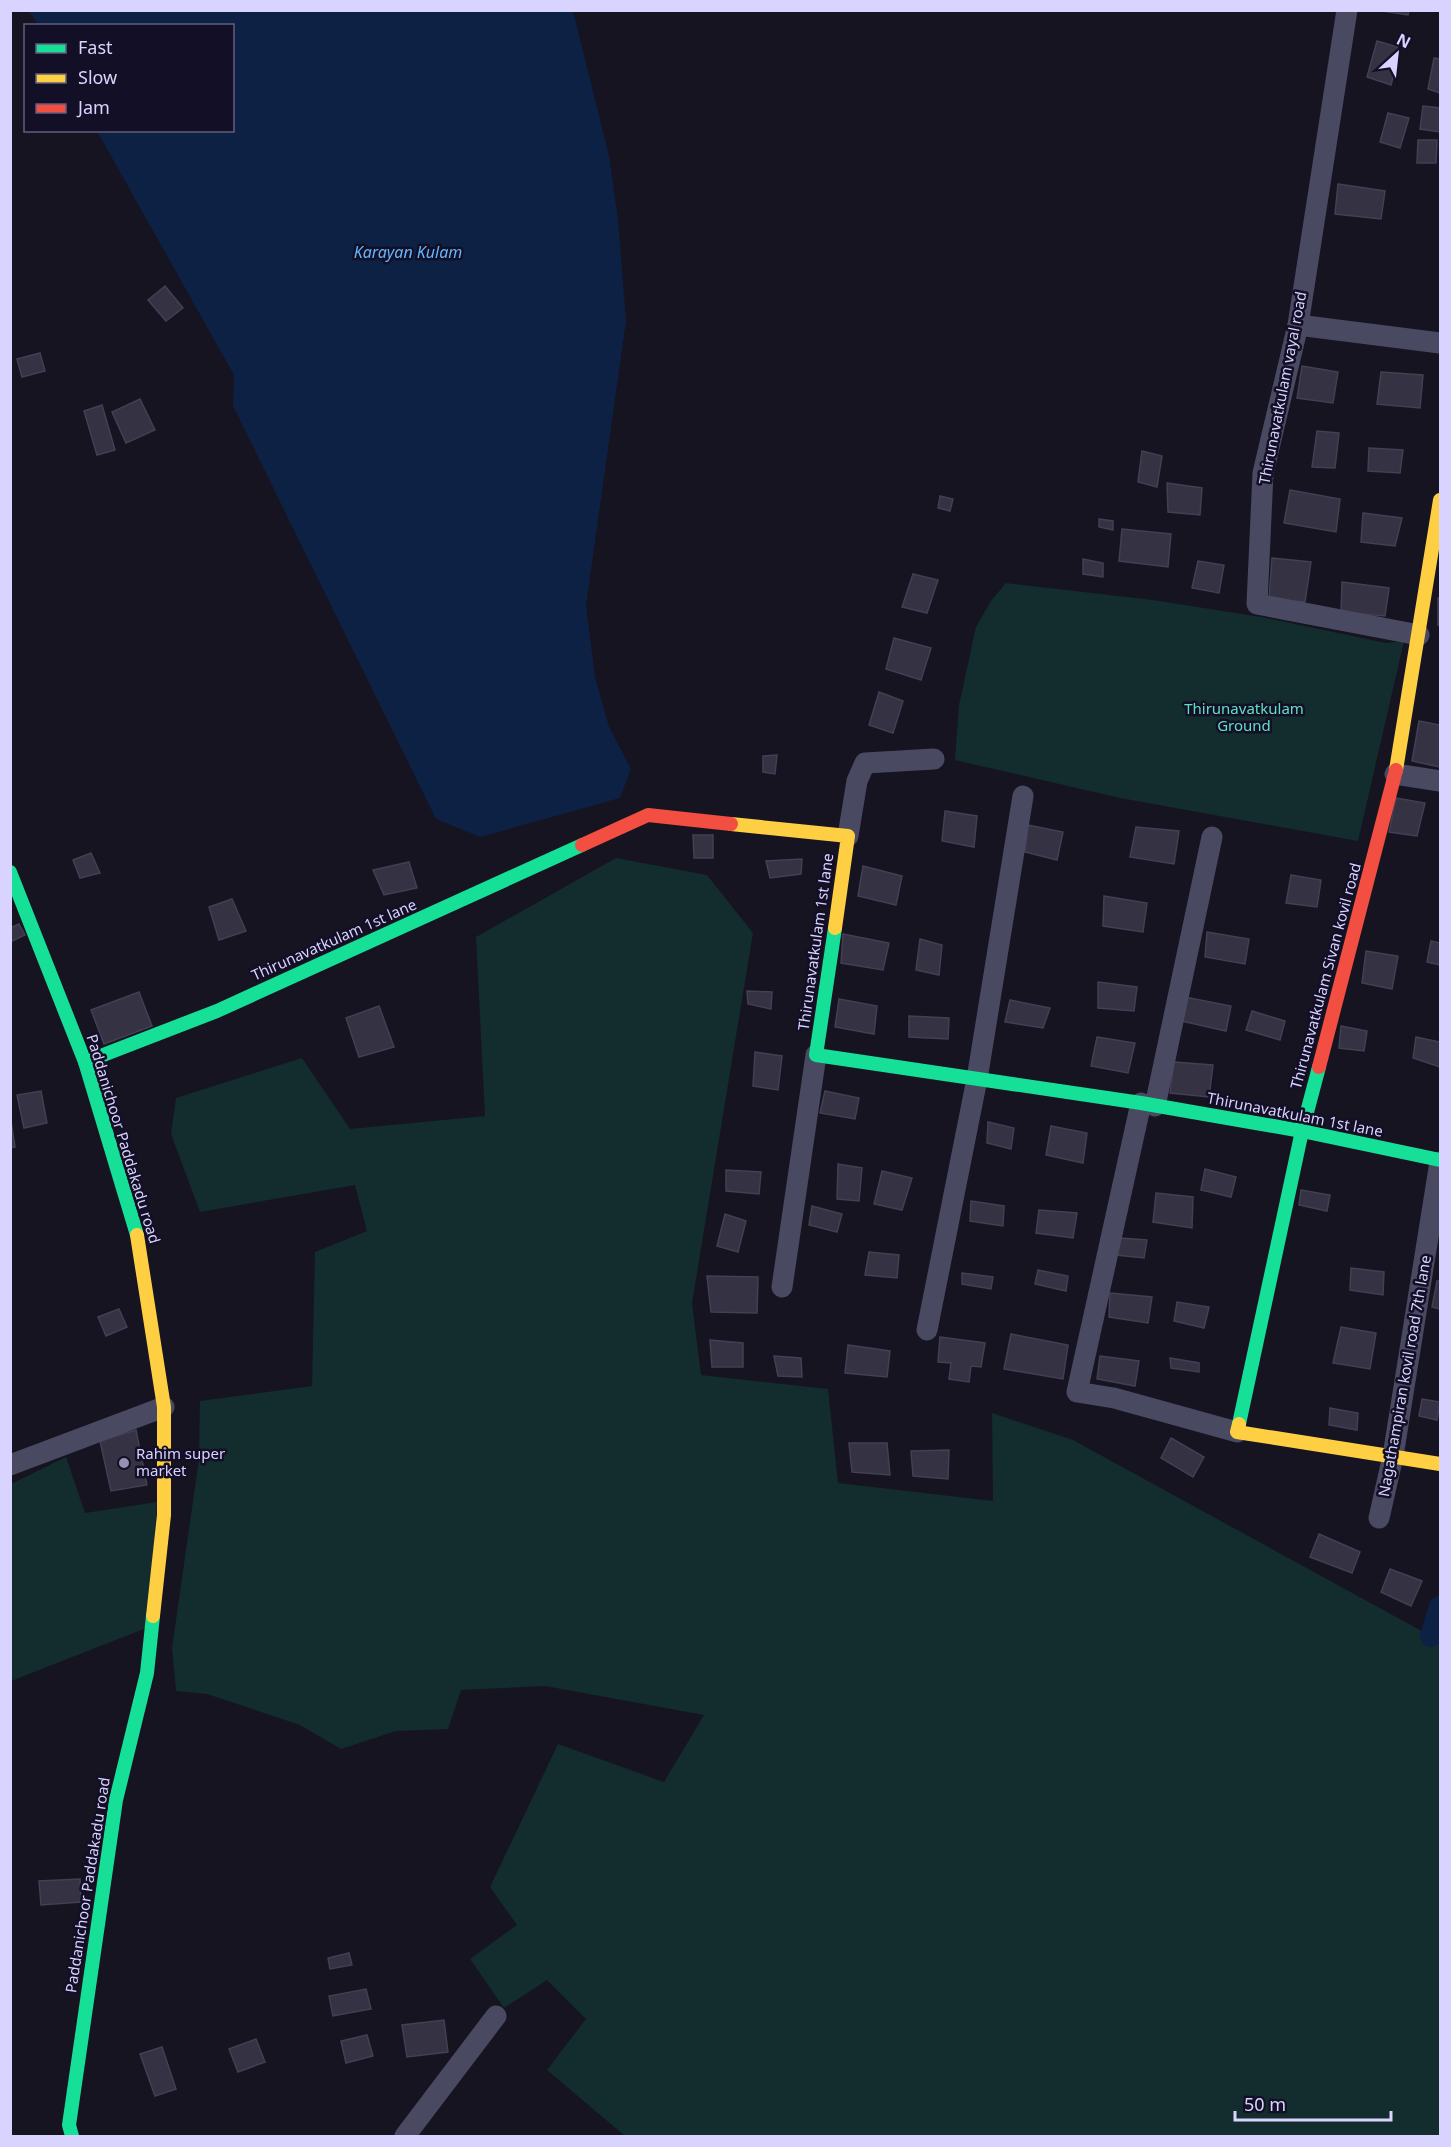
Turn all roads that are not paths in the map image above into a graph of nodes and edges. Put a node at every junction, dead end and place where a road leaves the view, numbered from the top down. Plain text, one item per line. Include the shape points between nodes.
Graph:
1 (1347, 10) edge
2 (1298, 325) junction
3 (1440, 343) edge
4 (1440, 500) edge
5 (1419, 635) junction
6 (934, 759) dead end
7 (1395, 774) junction
8 (1440, 781) edge
9 (1023, 796) dead end
10 (848, 836) junction
11 (1212, 837) dead end
12 (10, 872) edge
13 (816, 1055) junction
14 (85, 1062) junction
15 (978, 1079) junction
16 (1148, 1104) junction
17 (1302, 1131) junction
18 (1440, 1161) edge
19 (782, 1287) dead end
20 (927, 1330) dead end
21 (164, 1407) junction
22 (1237, 1432) junction
23 (1394, 1456) junction
24 (1440, 1464) edge
25 (10, 1465) edge
26 (1379, 1518) dead end
27 (496, 2016) dead end
28 (72, 2136) edge
29 (405, 2136) edge

1 - 2 street, Thirunavatkulam vayal road
2 - 3 street
2 - 5 street, Thirunavatkulam vayal road via 1263,473 1257,604
4 - 5 street, Thirunavatkulam Sivan kovil road
5 - 7 street, Thirunavatkulam Sivan kovil road
6 - 10 street via 865,763 857,782
7 - 8 street
7 - 17 street, Thirunavatkulam Sivan kovil road
9 - 15 street
10 - 13 street, Thirunavatkulam 1st lane
10 - 14 street, Thirunavatkulam 1st lane via 648,815 217,1011
11 - 16 street
12 - 14 street, Paddanichoor Paddakadu road
13 - 15 street, Thirunavatkulam 1st lane
13 - 19 street
14 - 21 street, Paddanichoor Paddakadu road via 139,1241
15 - 16 street, Thirunavatkulam 1st lane
15 - 20 street
16 - 17 street, Thirunavatkulam 1st lane
16 - 22 street via 1077,1392 1114,1398
17 - 18 street, Thirunavatkulam 1st lane
17 - 22 street, Thirunavatkulam Sivan kovil road
18 - 23 street, Nagathampiran kovil road 7th lane
21 - 25 street
21 - 28 street, Paddanichoor Paddakadu road via 164,1515 147,1673 116,1800 69,2125
22 - 23 street
23 - 24 street
23 - 26 street, Nagathampiran kovil road 7th lane
27 - 29 street

